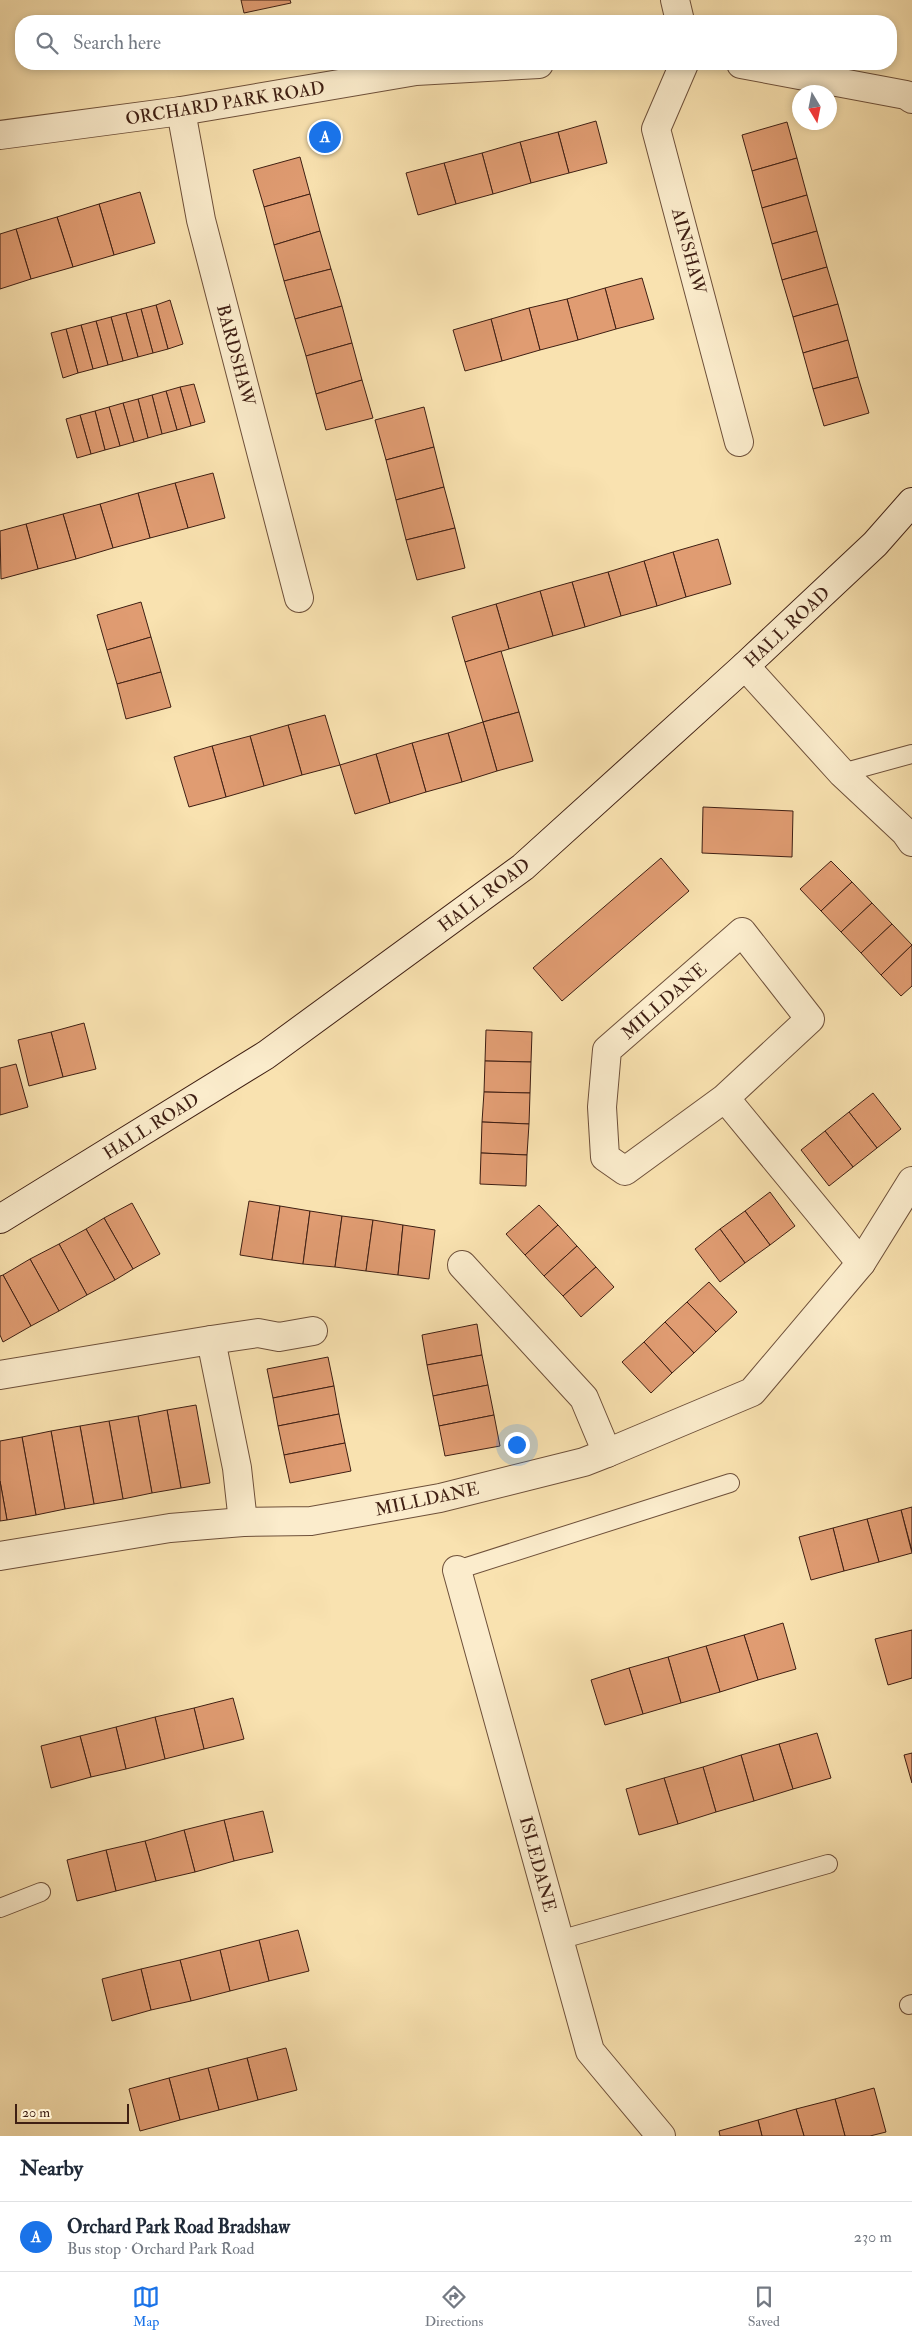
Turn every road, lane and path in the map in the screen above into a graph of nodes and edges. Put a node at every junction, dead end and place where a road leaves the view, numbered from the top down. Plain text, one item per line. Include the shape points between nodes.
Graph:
1 (675, 0) edge
2 (679, 15) edge
3 (434, 70) edge
4 (681, 70) edge
5 (778, 70) edge
6 (912, 99) edge
7 (181, 111) junction
8 (0, 135) edge
9 (739, 442) dead end
10 (912, 502) edge
11 (299, 598) dead end
12 (745, 666) junction
13 (912, 754) edge
14 (842, 773) junction
15 (912, 842) edge
16 (725, 1098) junction
17 (912, 1181) edge
18 (0, 1219) edge
19 (861, 1263) junction
20 (462, 1265) dead end
21 (313, 1331) dead end
22 (211, 1340) junction
23 (0, 1375) edge
24 (607, 1453) junction
25 (730, 1483) dead end
26 (243, 1522) junction
27 (0, 1556) edge
28 (457, 1570) joint
29 (828, 1864) dead end
30 (41, 1892) dead end
31 (0, 1908) edge
32 (559, 1940) junction
33 (661, 2136) edge

1 - 2 street
3 - 7 street, ORCHARD PARK ROAD
4 - 9 street, AINSHAW via 656,129
5 - 6 street
7 - 8 street, ORCHARD PARK ROAD
7 - 11 street, BARDSHAW via 200,220
10 - 12 street, HALL ROAD via 875,544
12 - 14 street
12 - 18 street, HALL ROAD via 523,867 266,1056
13 - 14 lane
14 - 15 street
16 - 16 street, MILLDANE via 810,1019 742,932 607,1050 602,1107 605,1156 625,1171
16 - 19 street
17 - 19 street, MILLDANE
19 - 24 street, MILLDANE via 752,1392
20 - 24 street via 584,1398
21 - 22 street via 279,1337 258,1333
22 - 23 street
22 - 26 street via 237,1468
24 - 26 street, MILLDANE via 584,1462 440,1498 311,1521
25 - 28 lane
26 - 27 street, MILLDANE via 170,1528
28 - 32 street, ISLEDANE
29 - 32 lane
30 - 31 lane
32 - 33 street, ISLEDANE via 590,2051

